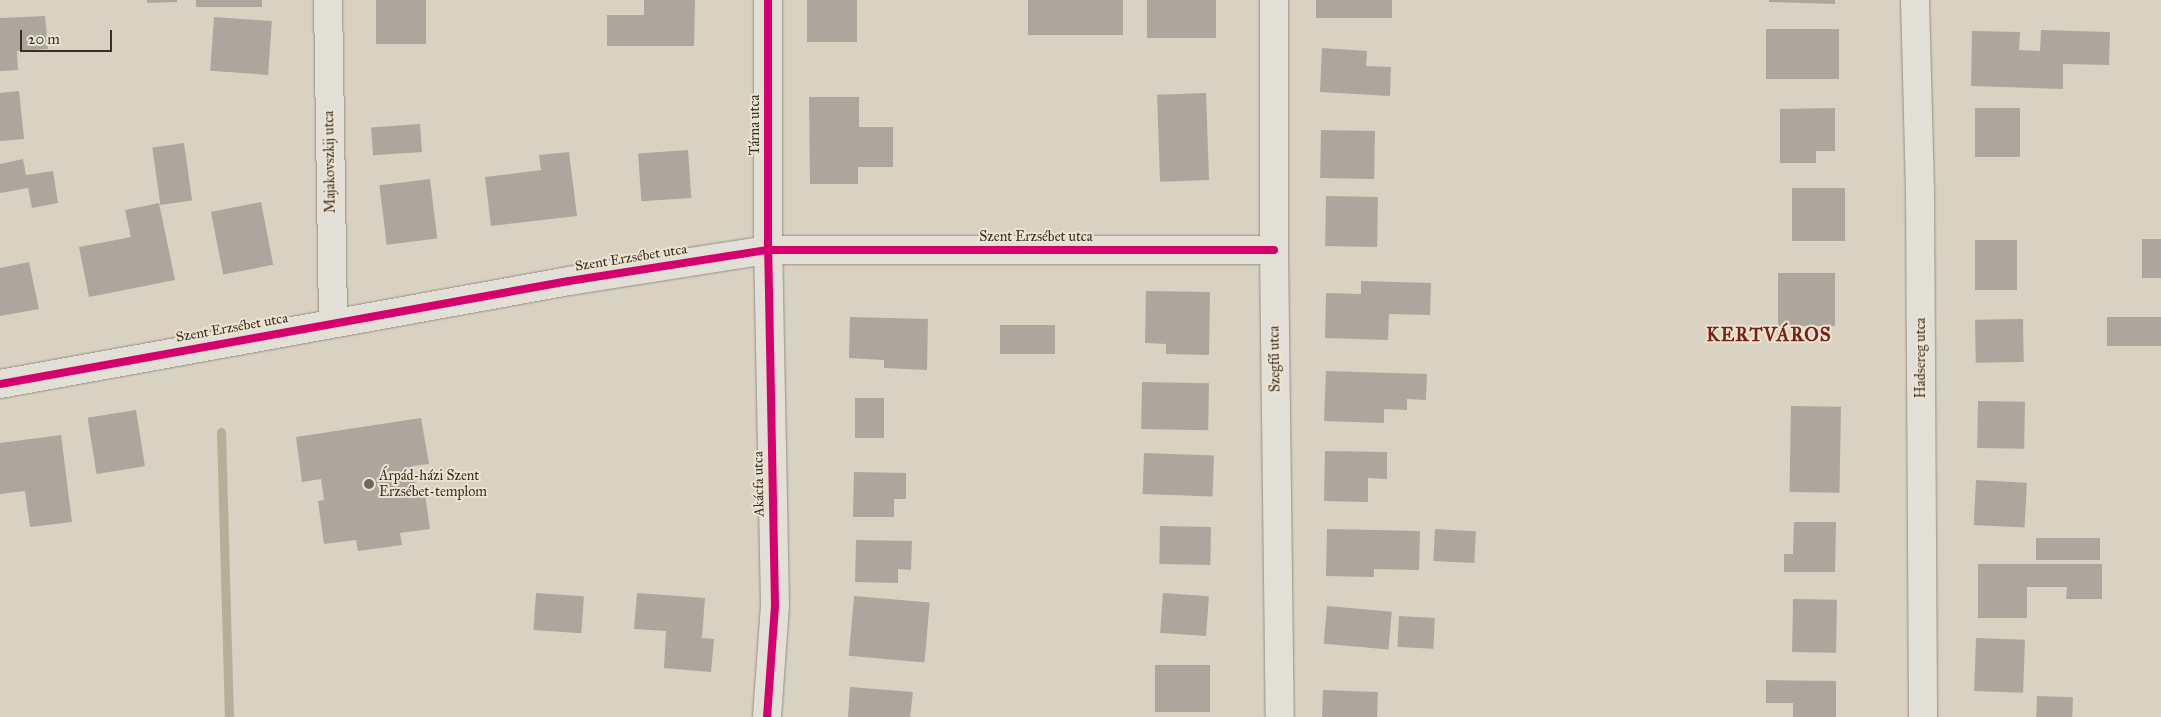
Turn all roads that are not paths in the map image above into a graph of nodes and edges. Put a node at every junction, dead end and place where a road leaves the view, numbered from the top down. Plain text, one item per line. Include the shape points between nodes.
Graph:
1 (328, 0) edge
2 (768, 0) edge
3 (1274, 0) edge
4 (1915, 0) edge
5 (768, 250) junction
6 (1274, 250) junction
7 (333, 323) junction
8 (0, 384) edge
9 (767, 717) edge
10 (1280, 717) edge
11 (1923, 717) edge

1 - 7 street, Majakovszkij utca
2 - 5 street, Tárna utca
3 - 6 street, Szegfű utca
4 - 11 street, Hadsereg utca via 1920,202
5 - 6 street, Szent Erzsébet utca
5 - 7 street, Szent Erzsébet utca via 569,280
5 - 9 street, Akácfa utca via 774,606
6 - 10 street, Szegfű utca
7 - 8 street, Szent Erzsébet utca

